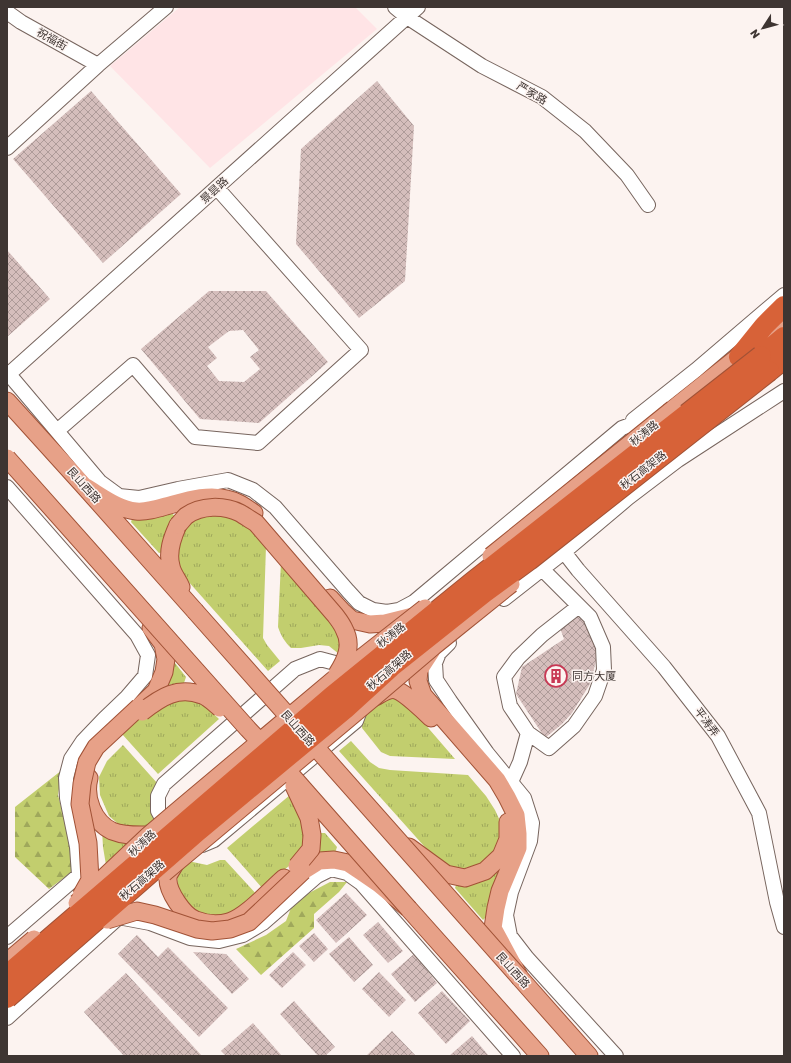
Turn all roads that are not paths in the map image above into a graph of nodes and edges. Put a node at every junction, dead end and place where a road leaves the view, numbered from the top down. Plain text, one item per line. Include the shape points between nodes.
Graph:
1 (166, 7) edge
2 (395, 7) edge
3 (418, 7) edge
4 (7, 12) edge
5 (407, 17) junction
6 (98, 65) junction
7 (7, 148) edge
8 (217, 188) junction
9 (648, 205) dead end
10 (784, 295) edge
11 (784, 306) edge
12 (784, 320) edge
13 (784, 337) edge
14 (739, 356) junction
15 (784, 359) edge
16 (8, 373) edge
17 (782, 380) edge
18 (7, 401) edge
19 (673, 409) junction
20 (622, 428) junction
21 (57, 431) junction
22 (7, 458) edge
23 (84, 486) junction
24 (7, 487) edge
25 (564, 552) junction
26 (542, 569) junction
27 (109, 572) junction
28 (579, 606) junction
29 (195, 612) junction
30 (419, 614) junction
31 (441, 645) junction
32 (344, 678) junction
33 (373, 698) junction
34 (248, 729) junction
35 (528, 733) junction
36 (285, 768) junction
37 (511, 782) junction
38 (169, 830) junction
39 (149, 835) junction
40 (396, 838) junction
41 (175, 864) junction
42 (79, 875) junction
43 (78, 901) junction
44 (409, 909) junction
45 (113, 919) junction
46 (784, 927) edge
47 (7, 937) edge
48 (7, 962) edge
49 (7, 975) edge
50 (520, 978) junction
51 (7, 998) edge
52 (7, 1008) edge
53 (7, 1018) edge
54 (513, 1056) edge
55 (540, 1056) edge
56 (589, 1056) edge
57 (616, 1056) edge

1 - 6 street
2 - 5 street, 严家路
3 - 5 street, 景昙路
4 - 6 street, 祝福街
5 - 8 street, 景昙路
5 - 9 street, 严家路 via 482,66 542,97 586,131 627,175
6 - 7 street
8 - 16 street, 景昙路
8 - 21 street via 361,350 258,443 195,437 133,366
10 - 20 street via 696,370
11 - 14 highway
12 - 14 main road, 秋涛路
13 - 49 highway, 秋石高架路, bridge via 474,580 331,697
14 - 19 main road, 秋涛路
15 - 51 highway, 秋石高架路, bridge via 390,667 345,709 198,831
16 - 21 street
17 - 25 street via 628,498
17 - 31 main road, bridge via 725,417 648,473
18 - 23 main road, 艮山西路
19 - 20 street
19 - 30 main road, 秋涛路, bridge
20 - 30 street
21 - 30 street via 100,482 119,496 139,498 228,480 253,490 274,508 359,603 373,610 399,610
22 - 27 main road, bridge
23 - 29 main road, 艮山西路
23 - 30 main road via 120,507 136,511 151,510 195,498 226,498 259,516 352,620 370,624 385,623
24 - 42 street via 137,635 148,655 145,676 83,741 71,759 66,778 67,798 77,847
25 - 26 street
25 - 46 street, 平涛弄 via 664,667 718,736 759,813
26 - 28 street
26 - 31 street
27 - 34 main road, bridge
27 - 43 main road, bridge via 163,644 166,659 156,691 96,747 87,762 80,804 88,842 90,880
28 - 35 street via 518,658 504,677 510,706
28 - 35 street via 590,617 603,647 604,670 595,696 574,726 549,748
29 - 32 main road, bridge via 171,567 169,554 178,525 187,516 210,507 240,513 256,523 345,630 348,642
29 - 40 main road, 艮山西路, bridge
30 - 31 street
30 - 32 main road, 秋涛路, bridge
31 - 33 main road, bridge
31 - 37 street via 435,663 436,680 487,753
31 - 50 main road, bridge via 419,670 418,681 423,695 496,780 516,815 518,848 500,891 493,928
32 - 38 street via 335,663 320,659 295,669 164,784 158,796 158,811
32 - 38 street via 362,700 356,721 214,840 188,848
32 - 39 main road, 秋涛路, bridge
33 - 40 main road, bridge via 389,690 397,690 427,714 489,786 508,823 508,839 501,856 485,871 465,878 446,874
33 - 41 main road, bridge
34 - 36 main road, bridge
34 - 39 main road, bridge via 203,695 180,691 154,702 99,752 87,786 92,812 100,823 111,830 124,834
35 - 37 street
36 - 41 main road, bridge via 309,818 311,849 297,866 243,915 228,922 212,924 194,920 179,907 171,892 168,878
36 - 44 main road, bridge
37 - 57 street via 524,798 532,823 530,841 511,892 506,915 510,936
38 - 42 street via 120,869
38 - 45 street via 122,874
39 - 43 main road, 秋涛路, bridge
40 - 50 main road, 艮山西路, bridge
41 - 45 main road, bridge
42 - 45 street
42 - 47 street
43 - 48 main road, 秋涛路, bridge
44 - 45 main road, bridge via 348,863 334,860 319,861 303,871 249,922 230,929 197,929 137,911
44 - 55 main road
45 - 52 main road
45 - 53 street
45 - 54 street via 150,923 190,938 219,941 243,935 263,923 317,876 331,869 347,873 361,883
50 - 56 main road, 艮山西路

